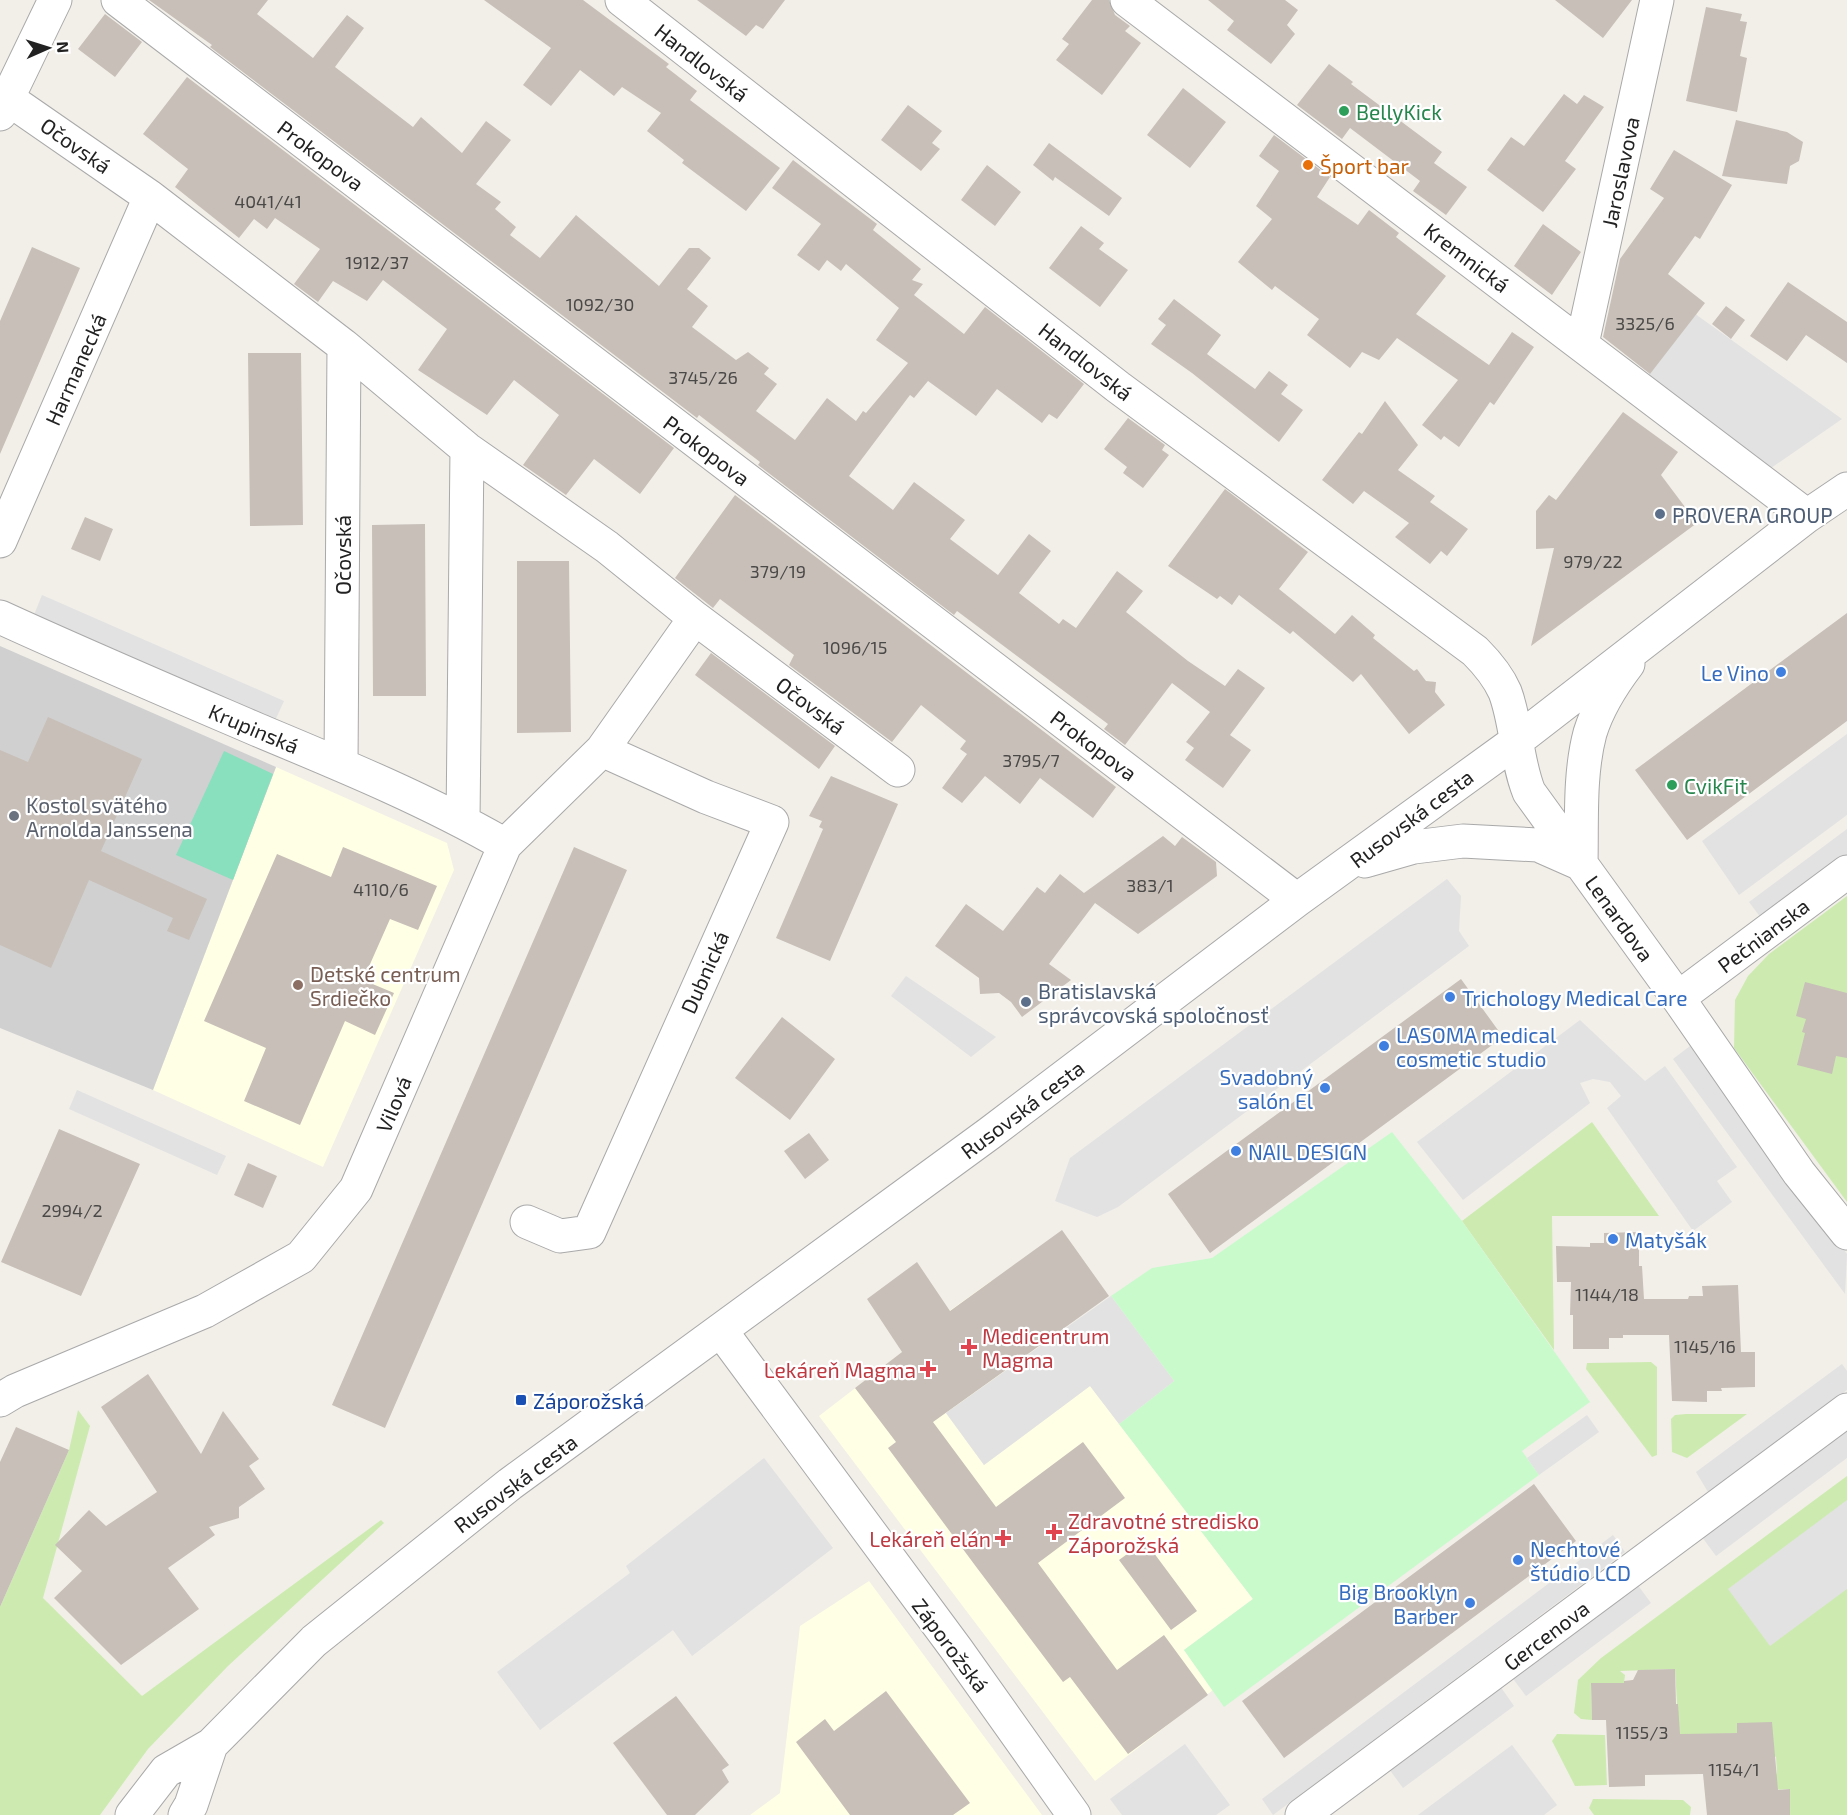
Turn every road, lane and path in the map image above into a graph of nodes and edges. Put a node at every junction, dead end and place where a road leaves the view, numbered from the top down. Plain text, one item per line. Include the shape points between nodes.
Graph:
1 (55, 0) edge
2 (118, 0) edge
3 (622, 0) edge
4 (1127, 0) edge
5 (1657, 0) edge
6 (4, 106) edge
7 (150, 197) junction
8 (1582, 344) junction
9 (344, 346) junction
10 (467, 449) junction
11 (1847, 489) edge
12 (1807, 516) junction
13 (0, 541) edge
14 (0, 617) edge
15 (695, 618) junction
16 (1648, 637) junction
17 (1515, 742) junction
18 (602, 750) junction
19 (341, 765) junction
20 (898, 771) dead end
21 (463, 821) junction
22 (505, 845) junction
23 (1581, 864) junction
24 (1344, 868) junction
25 (1847, 872) edge
26 (1297, 900) junction
27 (1678, 999) junction
28 (527, 1222) dead end
29 (1847, 1233) edge
30 (721, 1331) junction
31 (0, 1400) edge
32 (1847, 1410) edge
33 (211, 1745) junction
34 (132, 1815) edge
35 (185, 1815) edge
36 (1074, 1815) edge
37 (1302, 1815) edge

1 - 6 street
2 - 26 street, Prokopova
3 - 17 street, Handlovská via 1109,380 1475,651 1491,668 1505,693
4 - 8 street, Kremnická
5 - 8 street, Jaroslavova
6 - 7 street, Očovská
7 - 9 street, Očovská
7 - 13 street, Harmanecká
8 - 12 street, Kremnická
9 - 10 street, Očovská
9 - 19 street, Očovská
10 - 15 street, Očovská via 607,547
10 - 21 street
11 - 12 street, Rusovská cesta
12 - 16 street, Rusovská cesta
14 - 19 street, Krupinská
15 - 18 street, Vilová
15 - 20 street, Očovská
16 - 17 street, Rusovská cesta
16 - 23 street via 1609,688 1590,734
17 - 23 street, Lenardova via 1529,792
17 - 24 street, Rusovská cesta
18 - 22 street, Vilová
18 - 28 street, Dubnická via 772,822 589,1232 560,1236
19 - 21 street, Krupinská
21 - 22 street, Krupinská
22 - 31 street, Vilová via 356,1189 301,1257 205,1311 15,1390
23 - 24 street via 1538,845 1463,841 1414,847
23 - 27 street, Lenardova
24 - 26 street, Rusovská cesta
25 - 27 street, Pečnianska
26 - 30 street, Rusovská cesta
27 - 29 street, Lenardova via 1799,1173
30 - 33 street, Rusovská cesta via 510,1484 314,1641
30 - 36 street, Záporožská
32 - 37 street, Gercenova
33 - 34 street, Rusovská cesta via 166,1771
33 - 35 street, Rusovská cesta via 192,1805

